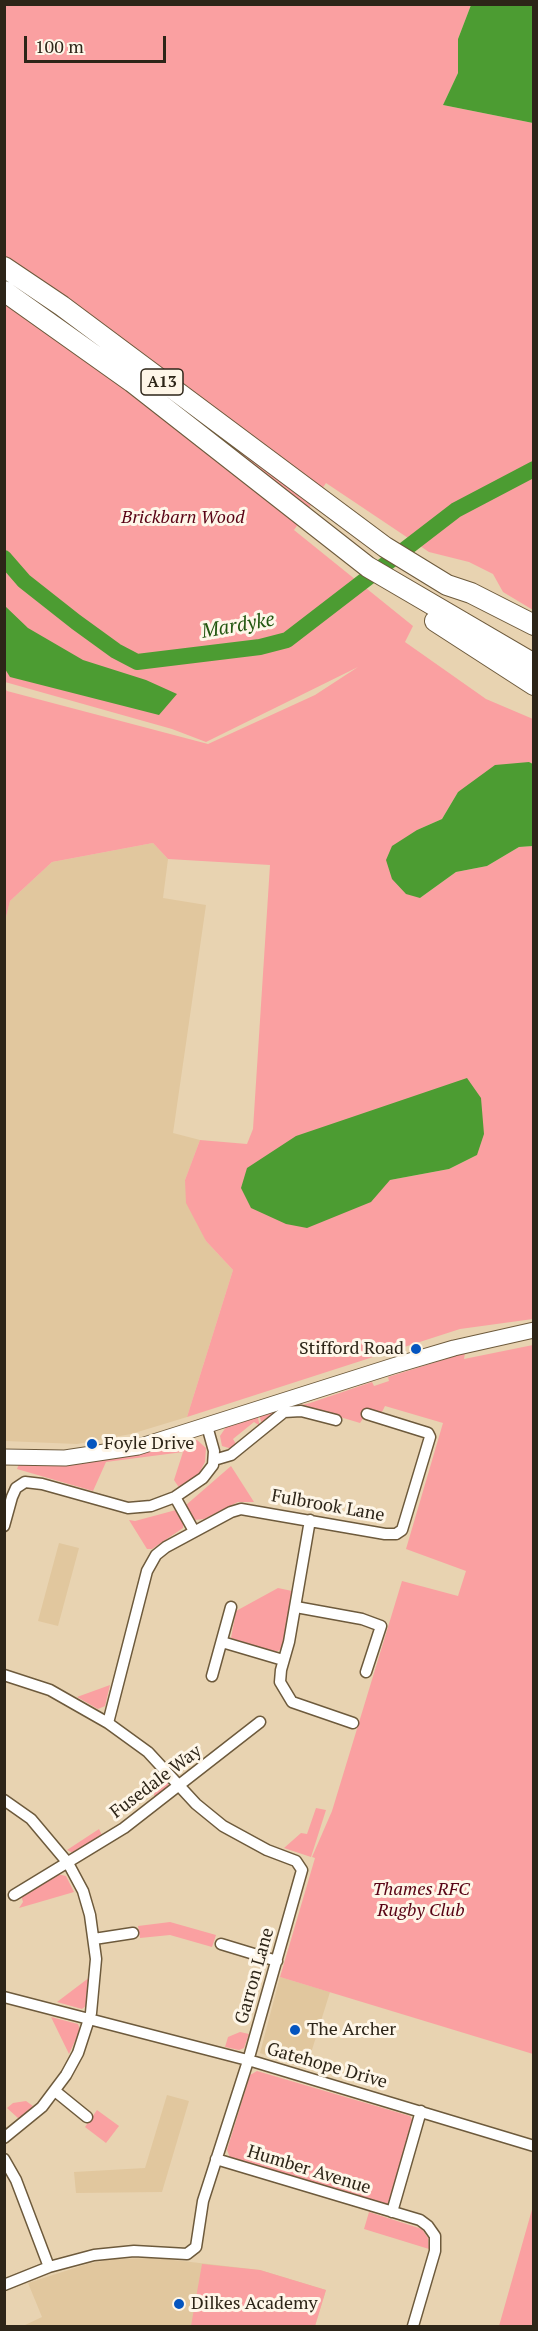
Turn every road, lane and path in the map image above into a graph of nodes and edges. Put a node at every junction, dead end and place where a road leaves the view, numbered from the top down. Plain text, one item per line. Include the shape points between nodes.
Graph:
1 (4, 267) edge
2 (4, 291) edge
3 (468, 597) junction
4 (449, 623) junction
5 (534, 625) edge
6 (534, 639) edge
7 (534, 664) edge
8 (534, 685) edge
9 (534, 1330) edge
10 (367, 1414) dead end
11 (336, 1420) dead end
12 (207, 1426) junction
13 (4, 1457) edge
14 (214, 1460) junction
15 (175, 1497) junction
16 (310, 1520) junction
17 (4, 1526) edge
18 (194, 1531) junction
19 (231, 1607) dead end
20 (296, 1607) junction
21 (222, 1642) junction
22 (283, 1660) junction
23 (366, 1672) dead end
24 (4, 1675) edge
25 (212, 1676) dead end
26 (260, 1722) dead end
27 (108, 1723) junction
28 (353, 1723) dead end
29 (180, 1786) junction
30 (4, 1800) edge
31 (68, 1863) junction
32 (14, 1895) dead end
33 (133, 1933) dead end
34 (94, 1939) junction
35 (221, 1944) dead end
36 (277, 1961) junction
37 (4, 1997) edge
38 (90, 2019) junction
39 (248, 2061) junction
40 (55, 2091) junction
41 (421, 2111) junction
42 (87, 2117) dead end
43 (4, 2138) edge
44 (534, 2146) edge
45 (4, 2159) edge
46 (216, 2159) junction
47 (392, 2212) junction
48 (49, 2267) junction
49 (4, 2285) edge
50 (413, 2326) edge

1 - 3 highway, A13 via 385,547
2 - 4 highway, A13 via 132,382 391,583 413,605
3 - 5 highway
3 - 6 highway
4 - 7 highway
4 - 8 highway
9 - 12 main road via 454,1348
10 - 16 street, Fulbrook Lane via 428,1432 430,1437 406,1524 396,1534 386,1534
11 - 14 street via 301,1411 284,1412 231,1455
12 - 13 main road via 108,1453 65,1458
12 - 14 street
14 - 15 street via 203,1478
15 - 17 street via 151,1506 128,1508 32,1482 20,1485 12,1497
15 - 18 street
16 - 18 street, Fulbrook Lane via 241,1509
16 - 20 street
18 - 27 street, Fulbrook Lane via 166,1547 150,1563
19 - 21 street
20 - 22 street
20 - 23 street via 381,1626
21 - 22 street
21 - 25 street
22 - 28 street via 280,1682 292,1702
24 - 27 street, Garron Lane via 59,1695
26 - 29 street, Fusedale Way
27 - 29 street, Garron Lane via 148,1752
29 - 31 street, Fusedale Way
29 - 36 street, Garron Lane via 210,1816 240,1837 300,1864 302,1875
30 - 31 street via 31,1819
31 - 32 street, Fusedale Way
31 - 34 street via 83,1891
33 - 34 street
34 - 38 street via 96,1976
35 - 36 street
36 - 39 street, Garron Lane
37 - 38 street, Gatehope Drive
38 - 39 street, Gatehope Drive
38 - 40 street via 78,2053
39 - 41 street, Gatehope Drive
39 - 46 street, Garron Lane
40 - 42 street
40 - 43 street
41 - 44 street, Gatehope Drive
41 - 47 street
45 - 48 street
46 - 47 street, Humber Avenue
46 - 48 street, Garron Lane via 192,2252 117,2253
47 - 50 street, Humber Avenue via 424,2223 435,2236 435,2251
48 - 49 street, Garron Lane

